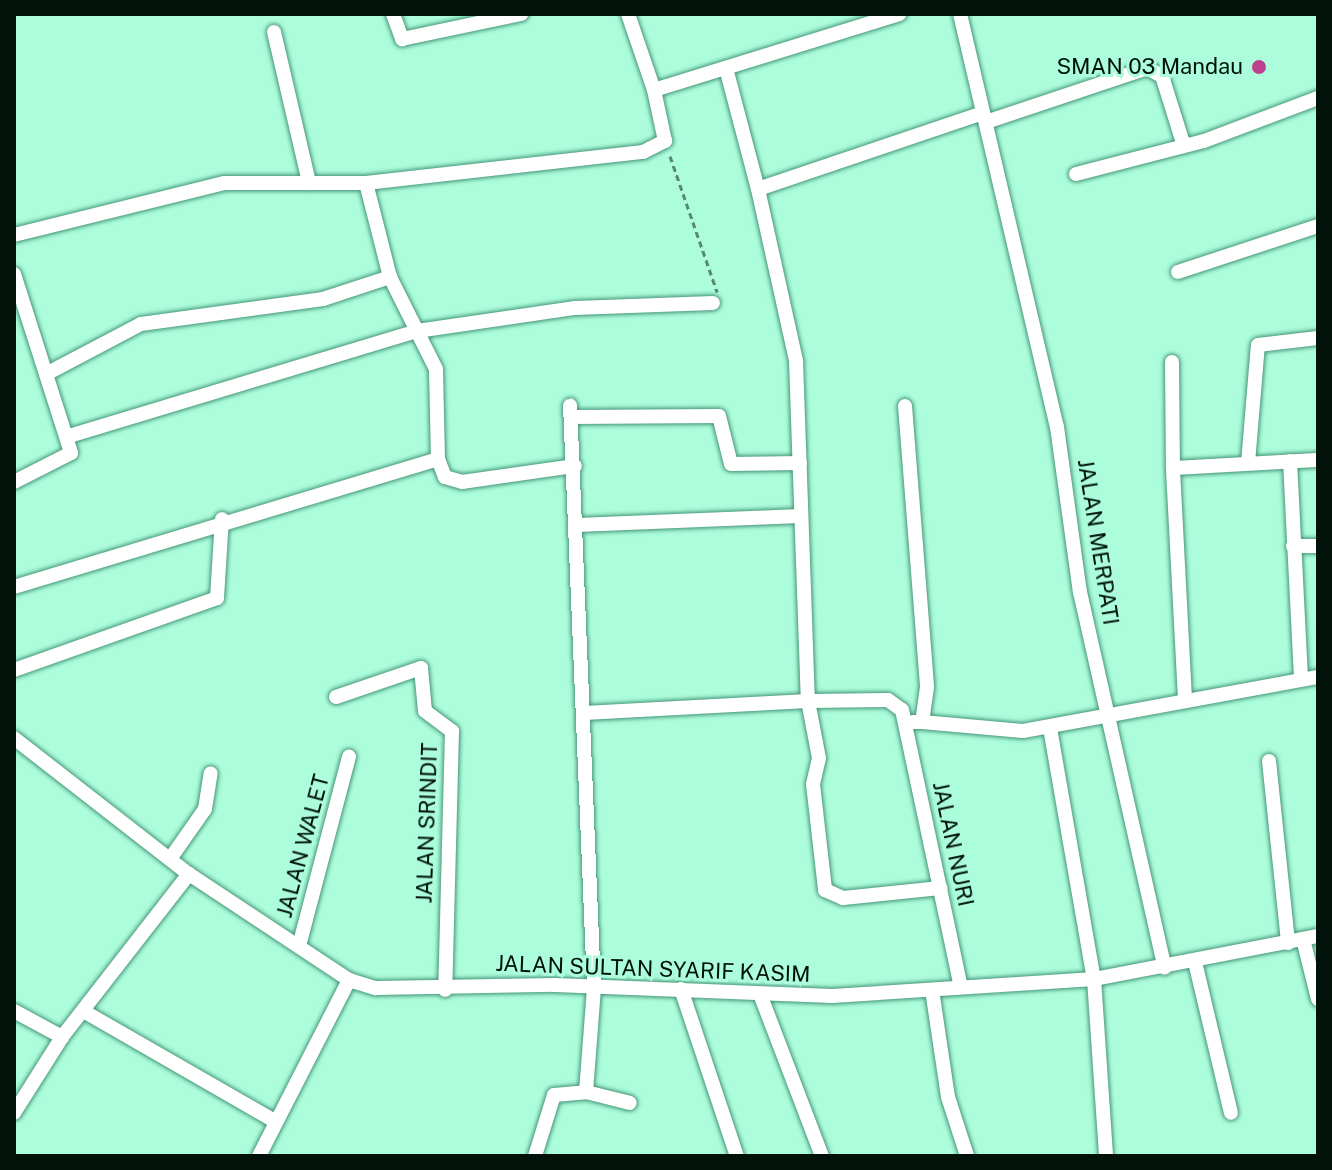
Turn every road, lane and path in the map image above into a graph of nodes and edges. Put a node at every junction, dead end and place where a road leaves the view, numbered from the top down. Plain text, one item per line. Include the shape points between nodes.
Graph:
1 (393, 14) edge
2 (521, 14) edge
3 (628, 14) edge
4 (899, 14) edge
5 (960, 14) edge
6 (274, 32) dead end
7 (727, 72) junction
8 (654, 90) junction
9 (1318, 98) edge
10 (984, 117) junction
11 (665, 141) junction
12 (1184, 146) junction
13 (1076, 174) dead end
14 (309, 183) junction
15 (366, 183) junction
16 (758, 189) junction
17 (1318, 226) edge
18 (14, 235) edge
19 (1178, 272) dead end
20 (14, 274) edge
21 (390, 277) junction
22 (713, 303) joint
23 (417, 331) junction
24 (1318, 338) edge
25 (1172, 362) dead end
26 (46, 374) junction
27 (905, 406) dead end
28 (69, 436) junction
29 (438, 459) junction
30 (1318, 460) edge
31 (1290, 461) junction
32 (800, 463) junction
33 (1248, 463) junction
34 (575, 466) junction
35 (1173, 468) junction
36 (14, 482) edge
37 (801, 516) junction
38 (222, 519) junction
39 (577, 525) junction
40 (1293, 546) junction
41 (1318, 546) edge
42 (14, 587) edge
43 (14, 670) edge
44 (1318, 677) edge
45 (1301, 679) junction
46 (336, 697) dead end
47 (1185, 699) junction
48 (808, 701) junction
49 (584, 713) junction
50 (903, 717) junction
51 (1108, 717) junction
52 (922, 722) junction
53 (1050, 728) junction
54 (14, 738) edge
55 (349, 757) dead end
56 (1269, 761) dead end
57 (211, 773) dead end
58 (170, 859) junction
59 (189, 874) junction
60 (940, 888) junction
61 (1303, 939) edge
62 (299, 946) junction
63 (1195, 962) junction
64 (1165, 968) junction
65 (1094, 979) junction
66 (349, 980) junction
67 (594, 987) junction
68 (961, 987) junction
69 (681, 989) junction
70 (445, 990) junction
71 (932, 990) junction
72 (760, 994) junction
73 (1318, 999) edge
74 (14, 1011) edge
75 (85, 1012) junction
76 (62, 1037) junction
77 (586, 1092) junction
78 (630, 1103) dead end
79 (14, 1113) edge
80 (1231, 1113) dead end
81 (276, 1122) junction
82 (259, 1156) edge
83 (535, 1156) edge
84 (737, 1156) edge
85 (822, 1156) edge
86 (967, 1156) edge
87 (1106, 1156) edge

1 - 2 street via 402,39
3 - 8 street
4 - 7 street
5 - 10 street, JALAN MERPATI
6 - 14 street
7 - 8 street
7 - 16 street
8 - 11 street
9 - 12 street
10 - 12 street via 1147,68 1162,76
10 - 16 street
10 - 51 street, JALAN MERPATI via 1059,436 1080,592
11 - 15 street via 643,152
11 - 22 path via 717,286
12 - 13 street
14 - 15 street
14 - 18 street via 224,183
15 - 21 street
16 - 32 street via 796,361
17 - 19 street
20 - 26 street
21 - 23 street
21 - 26 street via 323,299 141,324
22 - 23 street via 575,308
23 - 28 street
23 - 29 street via 436,369
24 - 33 street via 1258,345
25 - 35 street
26 - 28 street
27 - 52 street via 927,687
28 - 36 street via 67,460
29 - 34 street via 445,477 462,482
29 - 38 street
30 - 31 street
31 - 33 street
31 - 40 street
32 - 34 street via 731,464 719,416 571,411
32 - 37 street
33 - 35 street
34 - 39 street
35 - 47 street
37 - 39 street
37 - 48 street
38 - 42 street
38 - 43 street via 217,598
39 - 49 street via 574,630
40 - 41 street
40 - 45 street
44 - 45 street
45 - 47 street
46 - 70 street, JALAN SRINDIT via 421,668 425,711 452,731
47 - 51 street
48 - 49 street
48 - 50 street via 888,700
48 - 60 street via 819,758 813,784 825,890 843,898
49 - 67 street
50 - 52 street
50 - 60 street, JALAN NURI
51 - 53 street
51 - 64 street, JALAN MERPATI
52 - 53 street
53 - 65 street
54 - 58 street, JALAN SULTAN SYARIF KASIM
55 - 62 street, JALAN WALET
56 - 61 street
57 - 58 street via 205,809
58 - 59 street, JALAN SULTAN SYARIF KASIM
59 - 62 street, JALAN SULTAN SYARIF KASIM
59 - 75 street
60 - 68 street, JALAN NURI
61 - 63 street, JALAN SULTAN SYARIF KASIM
61 - 73 street
62 - 66 street, JALAN SULTAN SYARIF KASIM
63 - 64 street, JALAN SULTAN SYARIF KASIM
63 - 80 street
64 - 65 street, JALAN SULTAN SYARIF KASIM
65 - 68 street, JALAN SULTAN SYARIF KASIM
65 - 87 street
66 - 70 street, JALAN SULTAN SYARIF KASIM
66 - 81 street
67 - 69 street, JALAN SULTAN SYARIF KASIM
67 - 70 street, JALAN SULTAN SYARIF KASIM
67 - 77 street
68 - 71 street, JALAN SULTAN SYARIF KASIM
69 - 72 street, JALAN SULTAN SYARIF KASIM
69 - 84 street
71 - 72 street, JALAN SULTAN SYARIF KASIM
71 - 86 street via 948,1097
72 - 85 street
74 - 76 street
75 - 76 street
75 - 81 street
76 - 79 street
77 - 78 street
77 - 83 street via 554,1095
81 - 82 street

